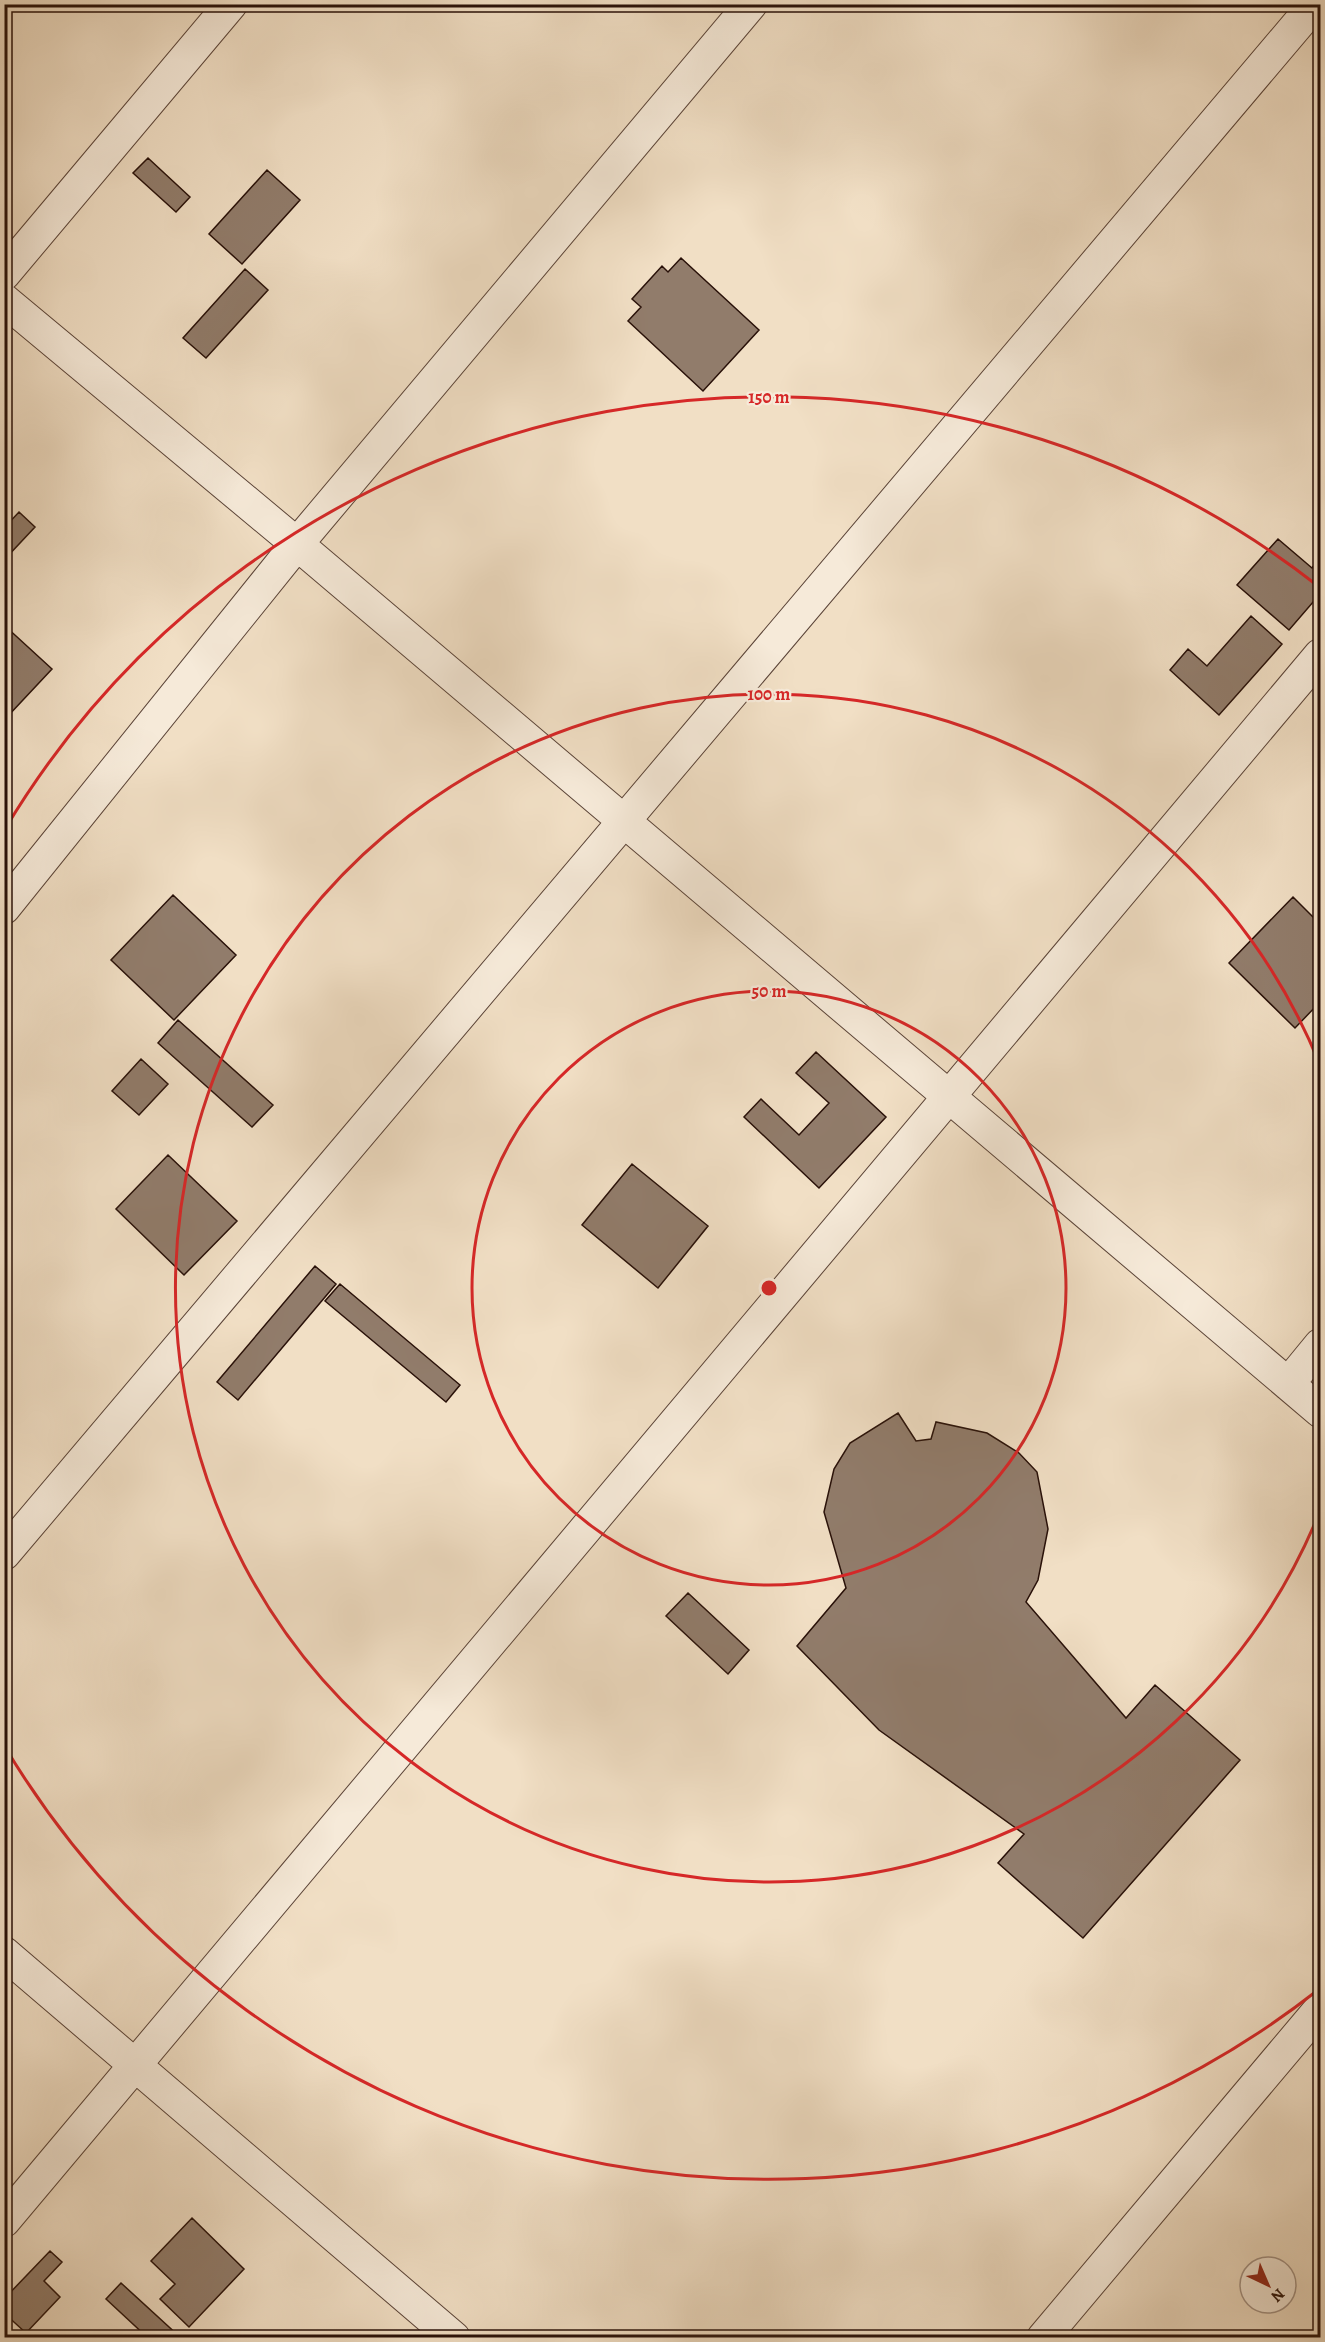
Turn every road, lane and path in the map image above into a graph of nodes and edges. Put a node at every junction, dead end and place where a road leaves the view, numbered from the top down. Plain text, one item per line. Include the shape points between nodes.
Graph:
1 (231, 4) edge
2 (751, 4) edge
3 (1315, 4) edge
4 (4, 274) edge
5 (4, 300) edge
6 (297, 544) junction
7 (1320, 655) edge
8 (624, 820) junction
9 (4, 908) edge
10 (949, 1096) junction
11 (1320, 1345) edge
12 (1288, 1384) junction
13 (1320, 1411) edge
14 (4, 1554) edge
15 (4, 1953) edge
16 (1320, 2009) edge
17 (135, 2065) junction
18 (4, 2221) edge
19 (454, 2337) edge
20 (1043, 2337) edge

1 - 4 street
2 - 6 street
3 - 8 street
5 - 6 street
6 - 8 street
6 - 9 street
7 - 10 street
8 - 10 street
8 - 14 street
10 - 12 street
10 - 17 street
11 - 12 street
12 - 13 street
15 - 17 street
16 - 20 street
17 - 18 street
17 - 19 street

